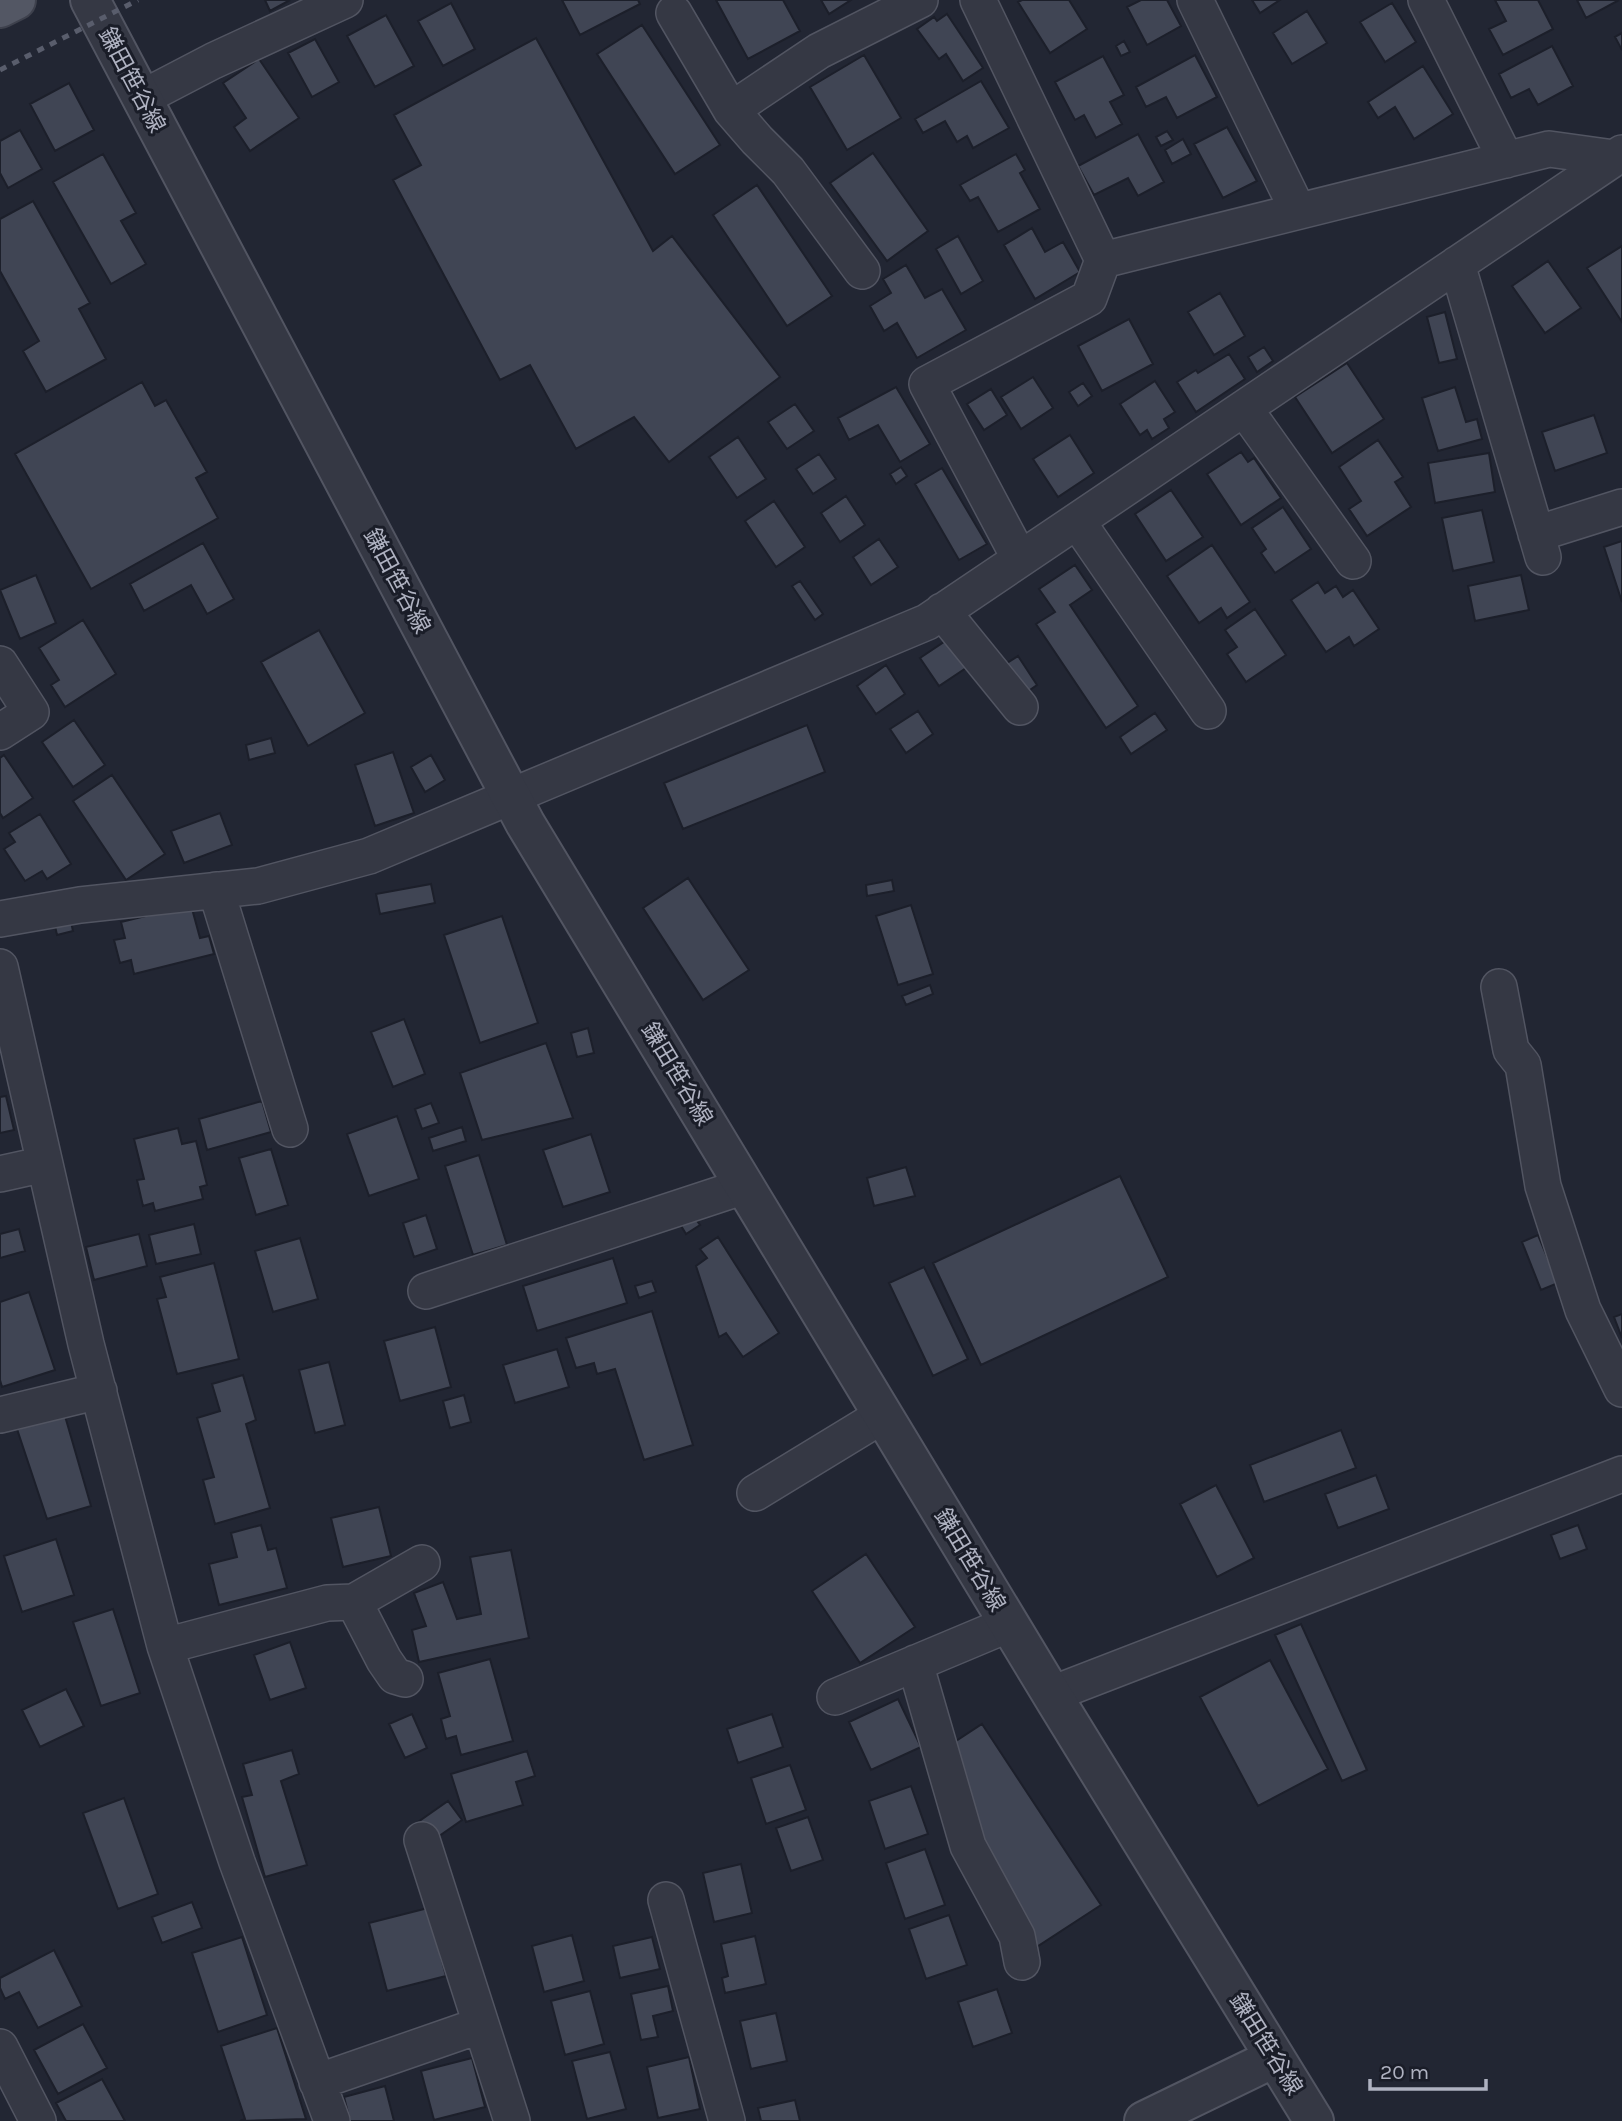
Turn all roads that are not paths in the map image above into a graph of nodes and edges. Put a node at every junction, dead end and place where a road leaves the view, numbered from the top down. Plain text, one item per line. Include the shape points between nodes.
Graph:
1 (16, 0) edge
2 (90, 0) edge
3 (345, 0) edge
4 (920, 0) edge
5 (978, 0) edge
6 (1195, 0) edge
7 (1426, 0) edge
8 (0, 8) edge
9 (674, 13) dead end
10 (142, 98) junction
11 (731, 110) junction
12 (1618, 155) edge
13 (1506, 160) junction
14 (1298, 211) junction
15 (1103, 260) junction
16 (1457, 264) junction
17 (862, 271) dead end
18 (1244, 408) junction
19 (1622, 507) edge
20 (1076, 521) junction
21 (1020, 559) junction
22 (1353, 561) dead end
23 (942, 611) junction
24 (0, 664) edge
25 (1020, 707) dead end
26 (1208, 711) dead end
27 (0, 732) edge
28 (511, 797) junction
29 (216, 890) junction
30 (0, 919) edge
31 (0, 968) edge
32 (1499, 987) dead end
33 (290, 1129) dead end
34 (45, 1164) junction
35 (0, 1174) edge
36 (745, 1186) junction
37 (426, 1291) dead end
38 (1622, 1388) edge
39 (99, 1391) junction
40 (0, 1415) edge
41 (883, 1415) junction
42 (1622, 1474) edge
43 (755, 1493) dead end
44 (422, 1563) dead end
45 (354, 1602) junction
46 (1009, 1624) junction
47 (165, 1646) junction
48 (915, 1663) junction
49 (405, 1679) dead end
50 (1052, 1694) junction
51 (835, 1698) dead end
52 (422, 1840) dead end
53 (666, 1900) dead end
54 (1022, 1962) dead end
55 (481, 2025) junction
56 (0, 2047) edge
57 (1274, 2058) junction
58 (317, 2082) junction
59 (38, 2121) edge
60 (332, 2121) edge
61 (512, 2121) edge
62 (727, 2121) edge
63 (1144, 2121) edge
64 (1314, 2121) edge

1 - 8 main road
2 - 10 street, 鎌田笹谷線
3 - 10 street
4 - 11 street via 819,51
5 - 15 street
6 - 14 street
7 - 13 street
9 - 11 street
10 - 28 street, 鎌田笹谷線
11 - 17 street via 788,172
12 - 13 street via 1549,149
12 - 16 street
13 - 14 street
14 - 15 street
15 - 21 street via 1088,298 927,384
16 - 18 street
16 - 19 street via 1540,546
18 - 20 street
18 - 22 street
20 - 21 street
20 - 26 street
21 - 23 street
23 - 25 street
23 - 28 street via 927,622
24 - 27 street via 31,712
28 - 29 street via 369,856 258,886
28 - 36 street, 鎌田笹谷線
29 - 30 street
29 - 33 street
31 - 34 street
32 - 38 street via 1511,1050 1523,1065 1542,1186 1583,1310
34 - 35 street
34 - 39 street
36 - 37 street
36 - 41 street, 鎌田笹谷線
39 - 40 street
39 - 47 street
41 - 43 street
41 - 46 street, 鎌田笹谷線
42 - 50 street
44 - 45 street
45 - 47 street via 304,1609
45 - 49 street via 395,1676
46 - 48 street
46 - 50 street, 鎌田笹谷線
47 - 58 street
48 - 51 street
48 - 54 street via 968,1846 1017,1936
50 - 57 street, 鎌田笹谷線
52 - 55 street
53 - 62 street
55 - 58 street
55 - 61 street
56 - 59 street
57 - 63 street
57 - 64 street, 鎌田笹谷線
58 - 60 street

